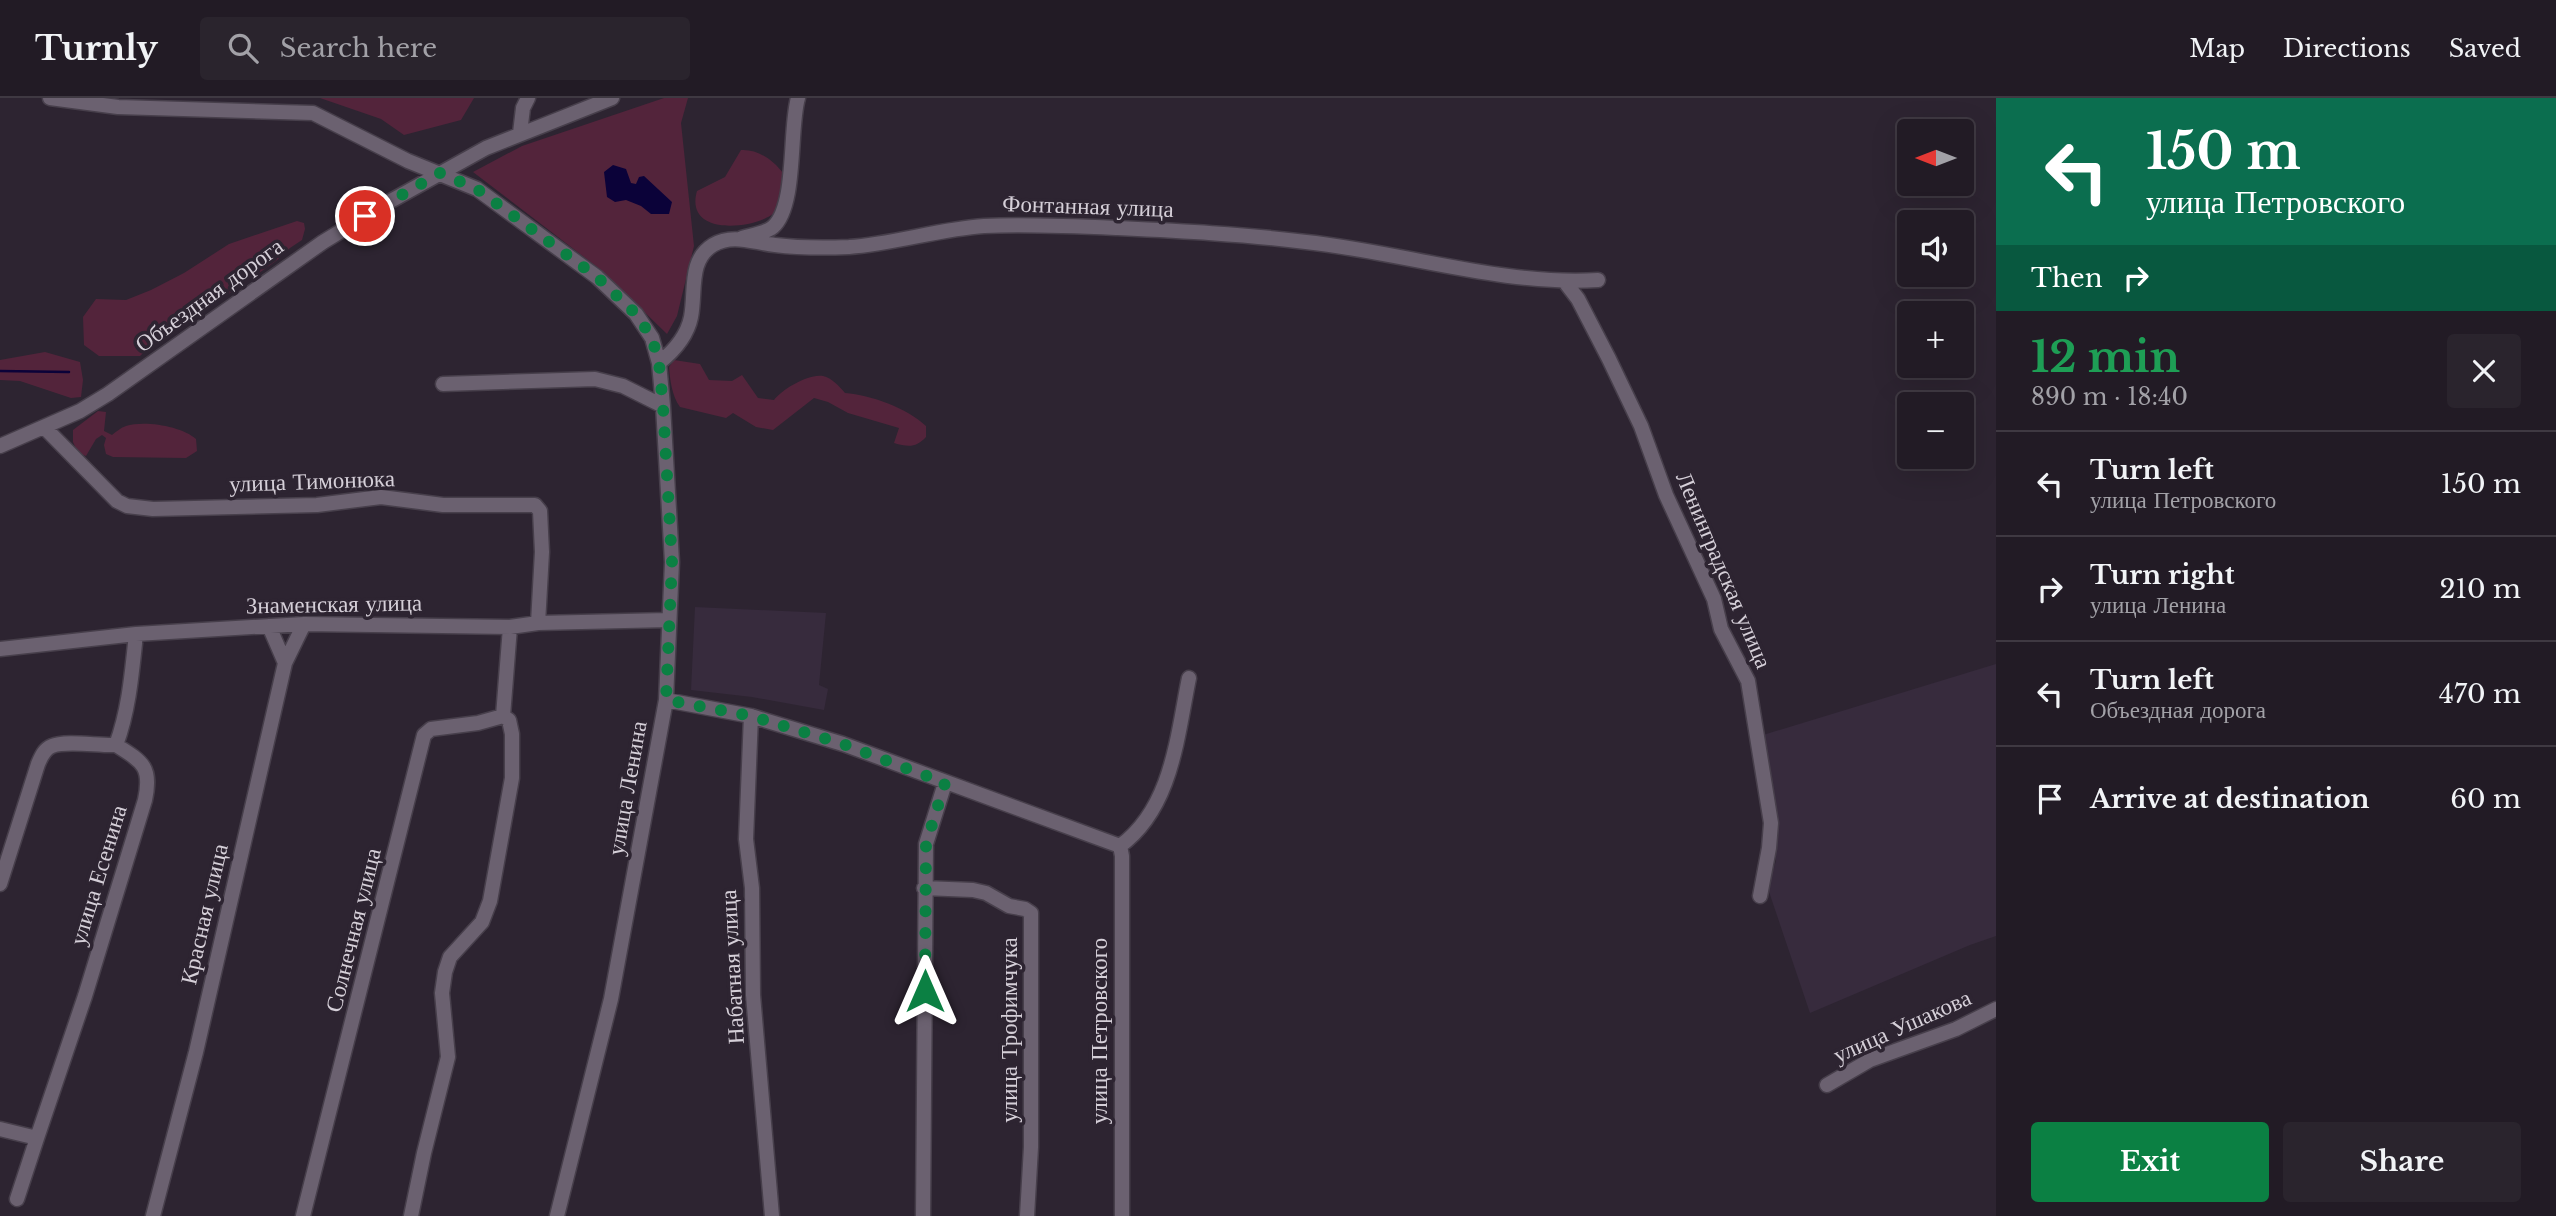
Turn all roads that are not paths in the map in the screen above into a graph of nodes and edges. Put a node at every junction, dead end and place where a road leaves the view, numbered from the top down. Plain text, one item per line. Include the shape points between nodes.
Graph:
1 (50, 98) edge
2 (528, 98) edge
3 (612, 98) edge
4 (797, 98) edge
5 (520, 133) junction
6 (440, 173) junction
7 (773, 227) junction
8 (741, 239) junction
9 (768, 244) junction
10 (1598, 280) dead end
11 (1565, 282) junction
12 (659, 363) junction
13 (443, 384) dead end
14 (663, 406) junction
15 (45, 428) junction
16 (0, 446) edge
17 (668, 620) junction
18 (538, 623) junction
19 (304, 624) junction
20 (269, 626) junction
21 (510, 627) junction
22 (135, 635) junction
23 (0, 649) edge
24 (285, 663) junction
25 (1189, 678) dead end
26 (666, 700) junction
27 (503, 716) junction
28 (751, 716) junction
29 (116, 746) junction
30 (945, 783) junction
31 (1119, 846) junction
32 (0, 884) edge
33 (924, 888) junction
34 (1760, 896) dead end
35 (1996, 1009) edge
36 (1827, 1085) dead end
37 (0, 1129) edge
38 (37, 1138) junction
39 (17, 1199) dead end
40 (153, 1216) edge
41 (303, 1216) edge
42 (411, 1216) edge
43 (557, 1216) edge
44 (772, 1216) edge
45 (923, 1216) edge
46 (1027, 1216) edge
47 (1122, 1216) edge

1 - 6 street via 118,107 313,113
2 - 5 street
3 - 5 street, Объездная дорога
4 - 7 street via 788,190 782,215
5 - 6 street, Объездная дорога
6 - 12 street, улица Ленина via 477,189 597,277 636,314 652,338
6 - 15 street, Объездная дорога via 323,242 108,394
7 - 8 street
7 - 9 street
8 - 9 street, Фонтанная улица
8 - 12 street, Фонтанная улица via 722,240 703,253 694,272 687,327 672,353
9 - 11 street, Фонтанная улица via 851,247 981,226 1138,229 1306,242
10 - 11 street, Фонтанная улица
11 - 34 street, Ленинградская улица via 1578,299 1641,426 1666,495 1714,599 1721,629 1748,681 1770,823
12 - 14 street, улица Ленина
13 - 14 street via 595,379 623,386
14 - 17 street, улица Ленина via 672,562
15 - 16 street, Объездная дорога
15 - 18 street, улица Тимонюка via 127,506 317,505 381,497 443,505 534,505 540,511 542,552
17 - 18 street, Знаменская улица
17 - 26 street, улица Ленина
18 - 21 street, Знаменская улица
19 - 20 street, Знаменская улица
19 - 21 street, Знаменская улица
19 - 24 street, Красная улица
20 - 22 street, Знаменская улица
20 - 24 street
21 - 27 street
22 - 23 street, Знаменская улица
22 - 29 street via 132,676
24 - 40 street, Красная улица via 196,1052
25 - 31 street via 1166,781 1155,808 1136,834
26 - 28 street
26 - 43 street, улица Ленина via 611,999
27 - 41 street, Солнечная улица via 431,729 424,735
27 - 42 street via 513,734 512,778 490,901 482,922 450,957 445,972 442,993 448,1057
28 - 30 street via 843,744
28 - 44 street, Набатная улица via 747,839 753,995
29 - 32 street via 64,744 44,753
29 - 38 street, улица Есенина via 147,769 148,788
30 - 31 street
30 - 33 street via 926,844
31 - 47 street, улица Петровского
33 - 45 street
33 - 46 street, улица Трофимчука via 974,890 1031,914
35 - 36 street, улица Ушакова via 1956,1029 1870,1060
37 - 38 street
38 - 39 street, улица Есенина

